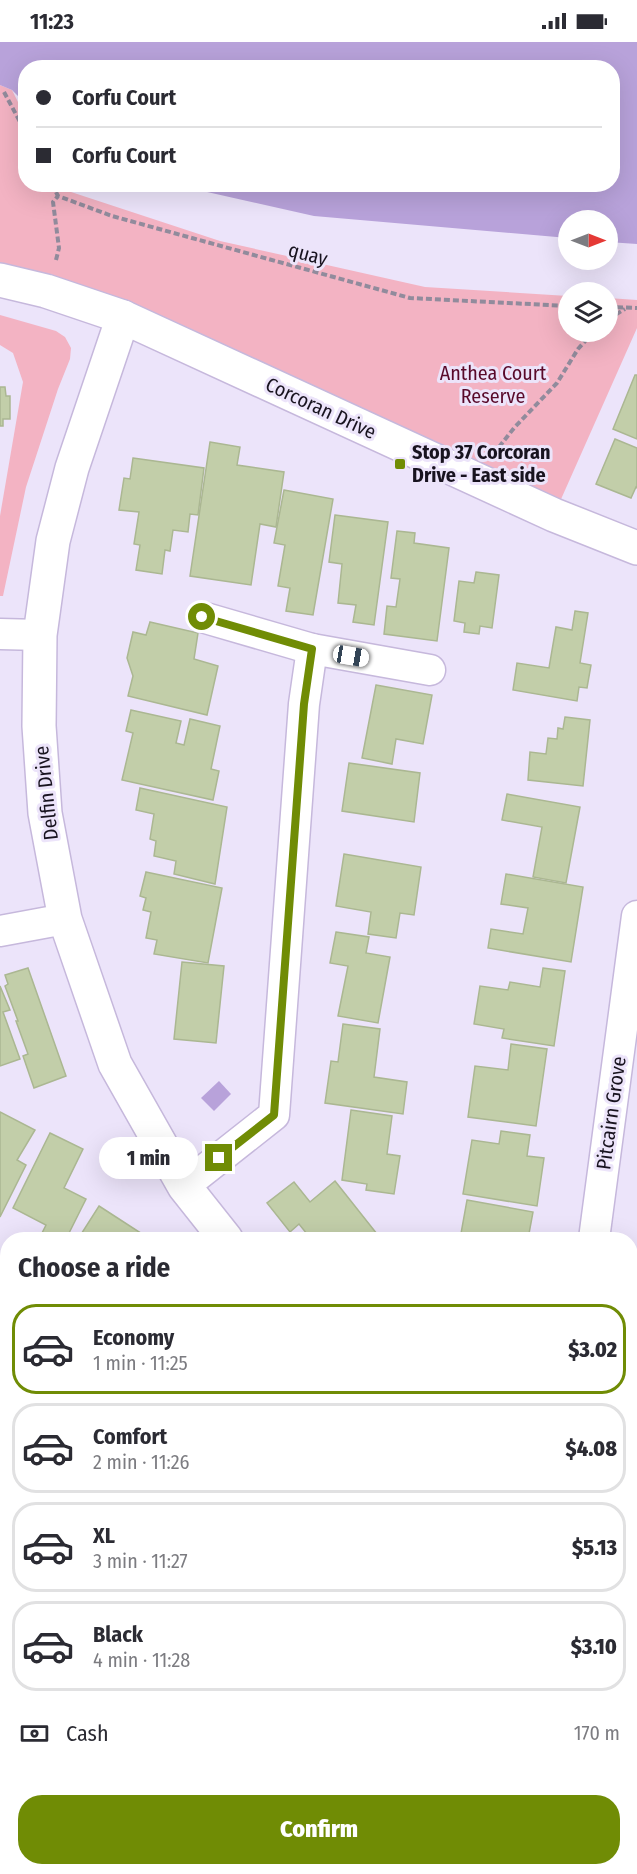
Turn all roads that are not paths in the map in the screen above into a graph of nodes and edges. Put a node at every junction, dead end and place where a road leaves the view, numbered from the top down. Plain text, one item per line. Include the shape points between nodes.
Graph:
1 (0, 280) edge
2 (123, 317) junction
3 (637, 548) edge
4 (202, 617) dead end
5 (0, 634) edge
6 (40, 635) junction
7 (312, 649) junction
8 (430, 670) dead end
9 (637, 915) edge
10 (65, 919) junction
11 (0, 931) edge
12 (184, 1186) junction
13 (220, 1232) edge
14 (595, 1232) edge

1 - 2 street, Corcoran Drive
2 - 3 street, Corcoran Drive via 554,515
2 - 6 street, Delfin Drive via 72,468 53,541
4 - 7 street
5 - 6 street
6 - 10 street, Delfin Drive via 39,726 45,813
7 - 8 street
7 - 12 street via 304,704 274,1115
9 - 14 street, Pitcairn Grove
10 - 11 street
10 - 12 street, Delfin Drive via 115,1064
12 - 13 street, Delfin Drive

